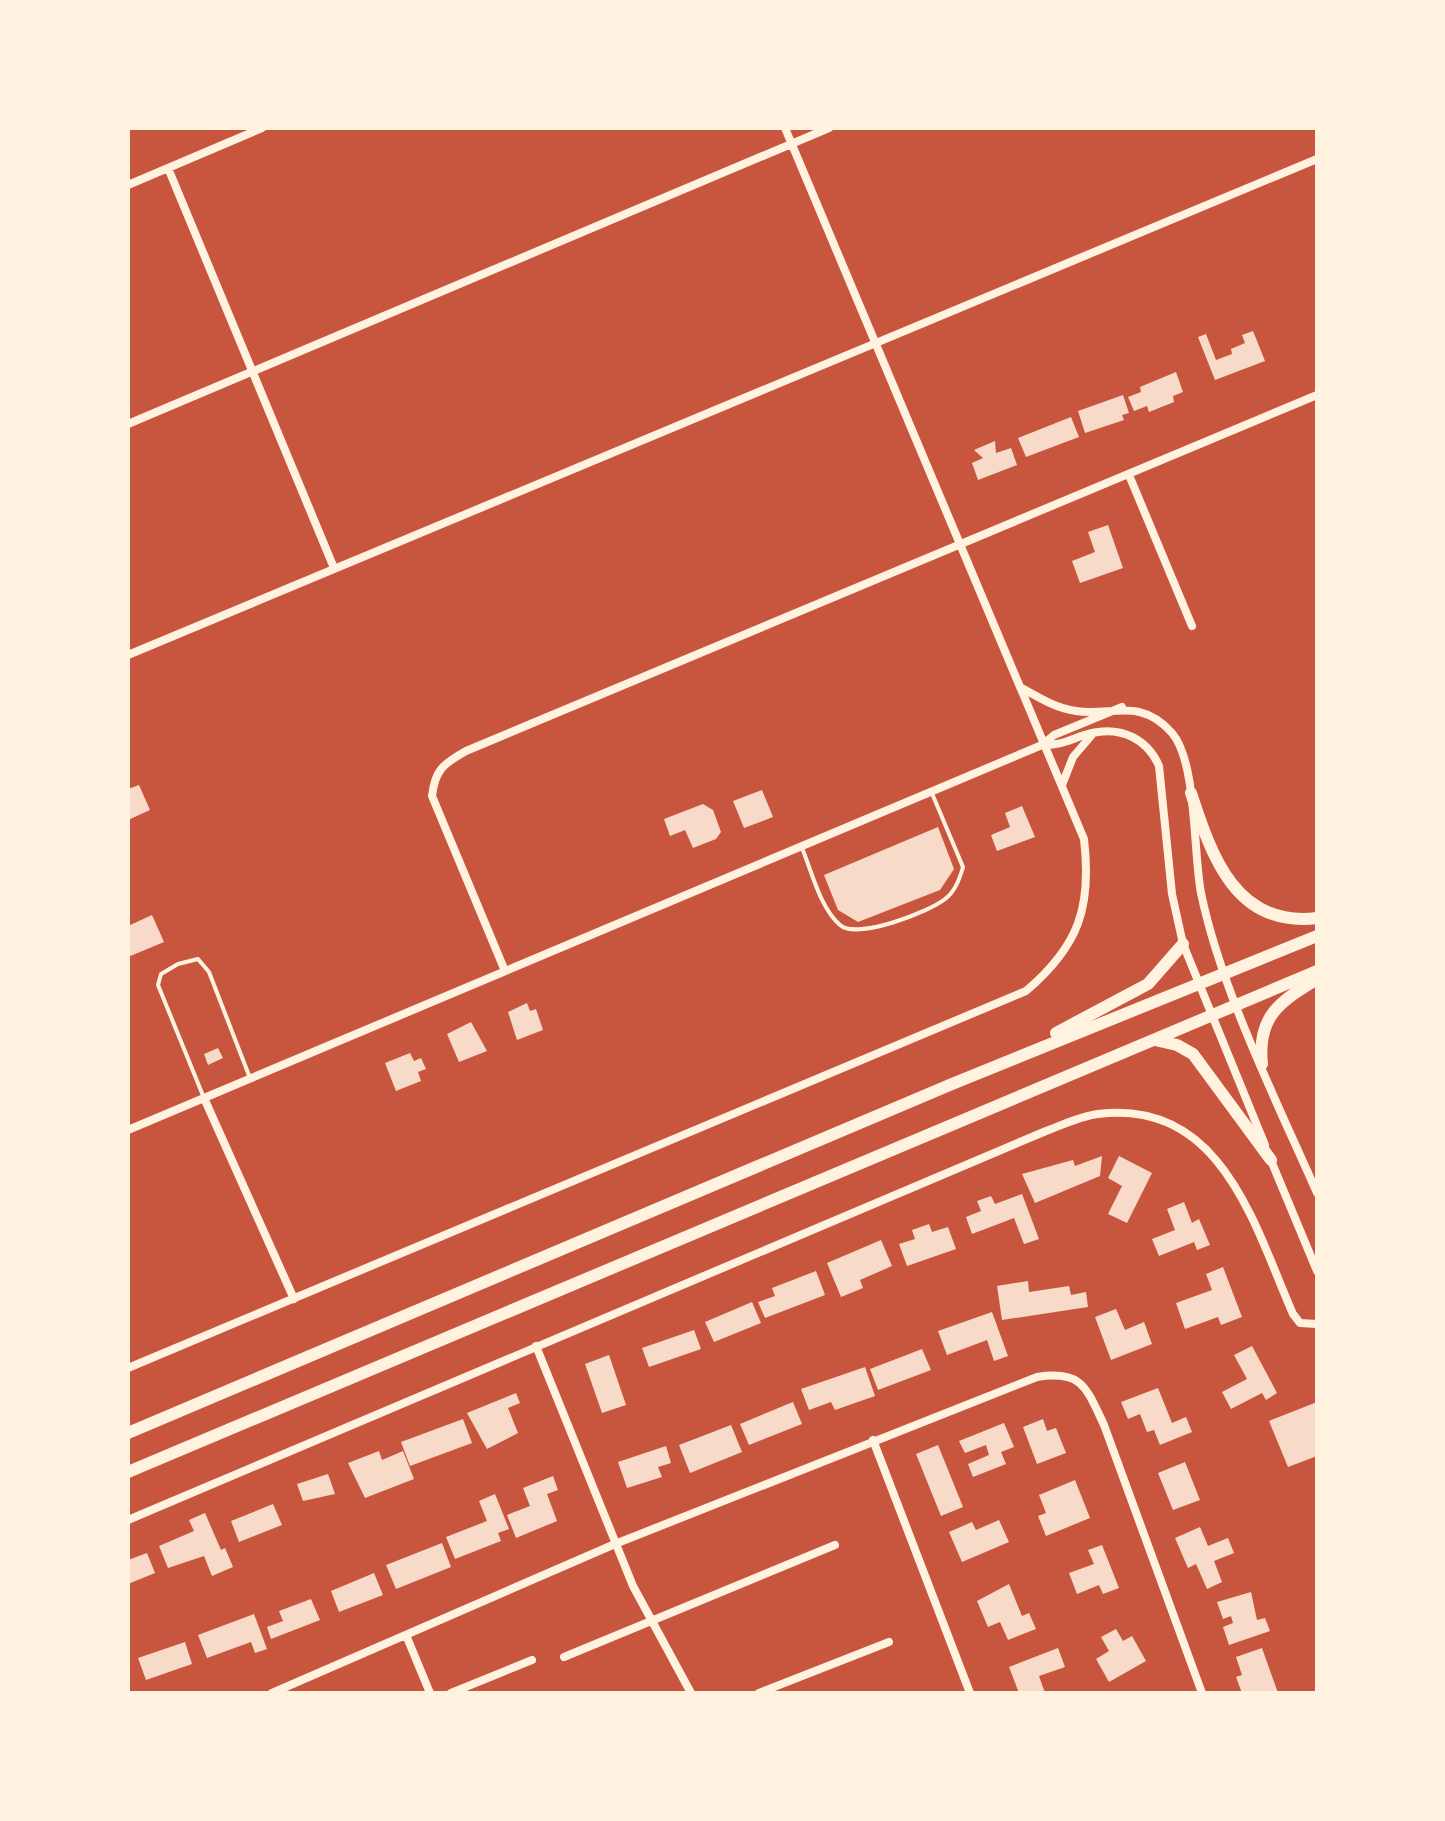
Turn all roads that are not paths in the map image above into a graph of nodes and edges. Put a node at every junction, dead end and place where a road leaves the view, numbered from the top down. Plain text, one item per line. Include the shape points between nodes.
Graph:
1 (262, 128) edge
2 (785, 128) edge
3 (829, 128) edge
4 (792, 144) junction
5 (1317, 159) edge
6 (168, 168) junction
7 (128, 185) edge
8 (877, 344) junction
9 (254, 372) junction
10 (1317, 395) edge
11 (128, 424) edge
12 (1129, 475) junction
13 (960, 545) junction
14 (334, 568) junction
15 (1192, 626) dead end
16 (128, 655) edge
17 (1019, 687) junction
18 (1122, 707) junction
19 (1094, 732) junction
20 (1042, 745) junction
21 (1062, 785) junction
22 (931, 790) junction
23 (1191, 793) junction
24 (801, 846) junction
25 (1317, 918) edge
26 (1317, 936) edge
27 (1183, 944) junction
28 (505, 971) junction
29 (1226, 971) junction
30 (1317, 971) edge
31 (1317, 979) edge
32 (1199, 983) junction
33 (1238, 1005) junction
34 (1212, 1015) junction
35 (1153, 1040) junction
36 (1262, 1064) junction
37 (250, 1078) junction
38 (952, 1084) junction
39 (204, 1098) junction
40 (128, 1130) edge
41 (1271, 1160) junction
42 (1317, 1193) edge
43 (1317, 1271) edge
44 (294, 1299) junction
45 (1317, 1324) edge
46 (536, 1346) junction
47 (128, 1368) edge
48 (128, 1433) edge
49 (873, 1440) junction
50 (128, 1472) edge
51 (128, 1520) edge
52 (615, 1544) junction
53 (835, 1545) dead end
54 (653, 1621) junction
55 (406, 1635) junction
56 (889, 1642) dead end
57 (564, 1657) dead end
58 (532, 1660) dead end
59 (272, 1693) edge
60 (430, 1693) edge
61 (451, 1693) edge
62 (691, 1693) edge
63 (759, 1693) edge
64 (970, 1693) edge
65 (1202, 1693) edge

1 - 6 street
2 - 4 street
3 - 4 street
4 - 8 street
4 - 9 street
5 - 8 street
6 - 7 street
6 - 9 street
8 - 13 street
8 - 14 street
9 - 11 street
9 - 14 street
10 - 12 street
12 - 13 street
12 - 15 street
13 - 17 street
13 - 28 street via 441,765 432,796
14 - 16 street
17 - 18 street via 1078,712
17 - 20 street
18 - 20 street
18 - 23 street via 1172,733 1188,770
19 - 20 street via 1060,746
19 - 21 street via 1073,757
19 - 27 street via 1143,741 1155,758
20 - 21 street
20 - 22 street
21 - 44 street via 1084,839 1085,906 1064,952 1026,991
22 - 24 street
22 - 24 lane via 963,867 945,899 918,911 878,928 850,931 824,902
23 - 25 highway via 1220,867 1235,889 1279,918
23 - 29 street via 1202,896
24 - 28 street
26 - 29 highway
27 - 32 street
27 - 38 highway via 1137,991
28 - 37 street
29 - 32 highway
29 - 33 street
30 - 33 highway
31 - 36 highway via 1267,1020 1260,1036
32 - 34 street
32 - 38 highway
33 - 34 highway
33 - 36 street
34 - 35 highway
34 - 41 street
35 - 41 highway via 1193,1054
35 - 50 highway
36 - 42 street
37 - 39 street
37 - 39 lane via 203,962 178,964 161,974 158,985
38 - 48 highway
39 - 40 street
39 - 44 street
41 - 43 street
44 - 47 street
45 - 46 street via 1300,1323 1293,1314 1240,1194 1207,1148 1156,1120 1096,1114
46 - 51 street
46 - 52 street
49 - 52 street
49 - 64 street
49 - 65 street via 1037,1377 1069,1374 1093,1401 1104,1425
52 - 54 street
52 - 55 street
53 - 54 street
54 - 57 street
54 - 62 street
55 - 59 street
55 - 60 street
56 - 63 street
58 - 61 street

